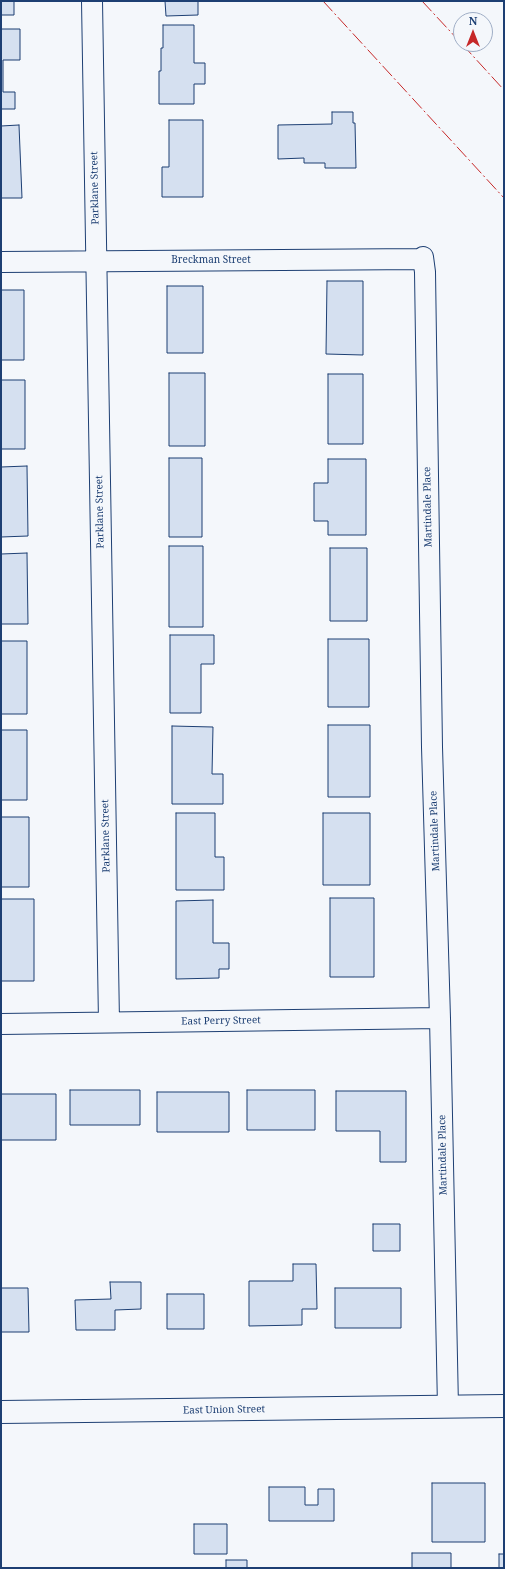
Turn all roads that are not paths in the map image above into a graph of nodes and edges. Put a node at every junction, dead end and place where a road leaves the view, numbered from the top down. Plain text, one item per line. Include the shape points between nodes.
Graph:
1 (92, 1) edge
2 (422, 259) joint
3 (96, 261) junction
4 (1, 262) edge
5 (440, 1018) junction
6 (109, 1022) junction
7 (1, 1024) edge
8 (504, 1406) edge
9 (448, 1407) junction
10 (1, 1412) edge

1 - 3 street, Parklane Street
2 - 3 street, Breckman Street
2 - 5 street, Martindale Place via 423,257 425,272 432,747
3 - 4 street, Breckman Street
3 - 6 street, Parklane Street
5 - 6 street, East Perry Street
5 - 9 street, Martindale Place
6 - 7 street, East Perry Street
8 - 9 street, East Union Street
9 - 10 street, East Union Street

